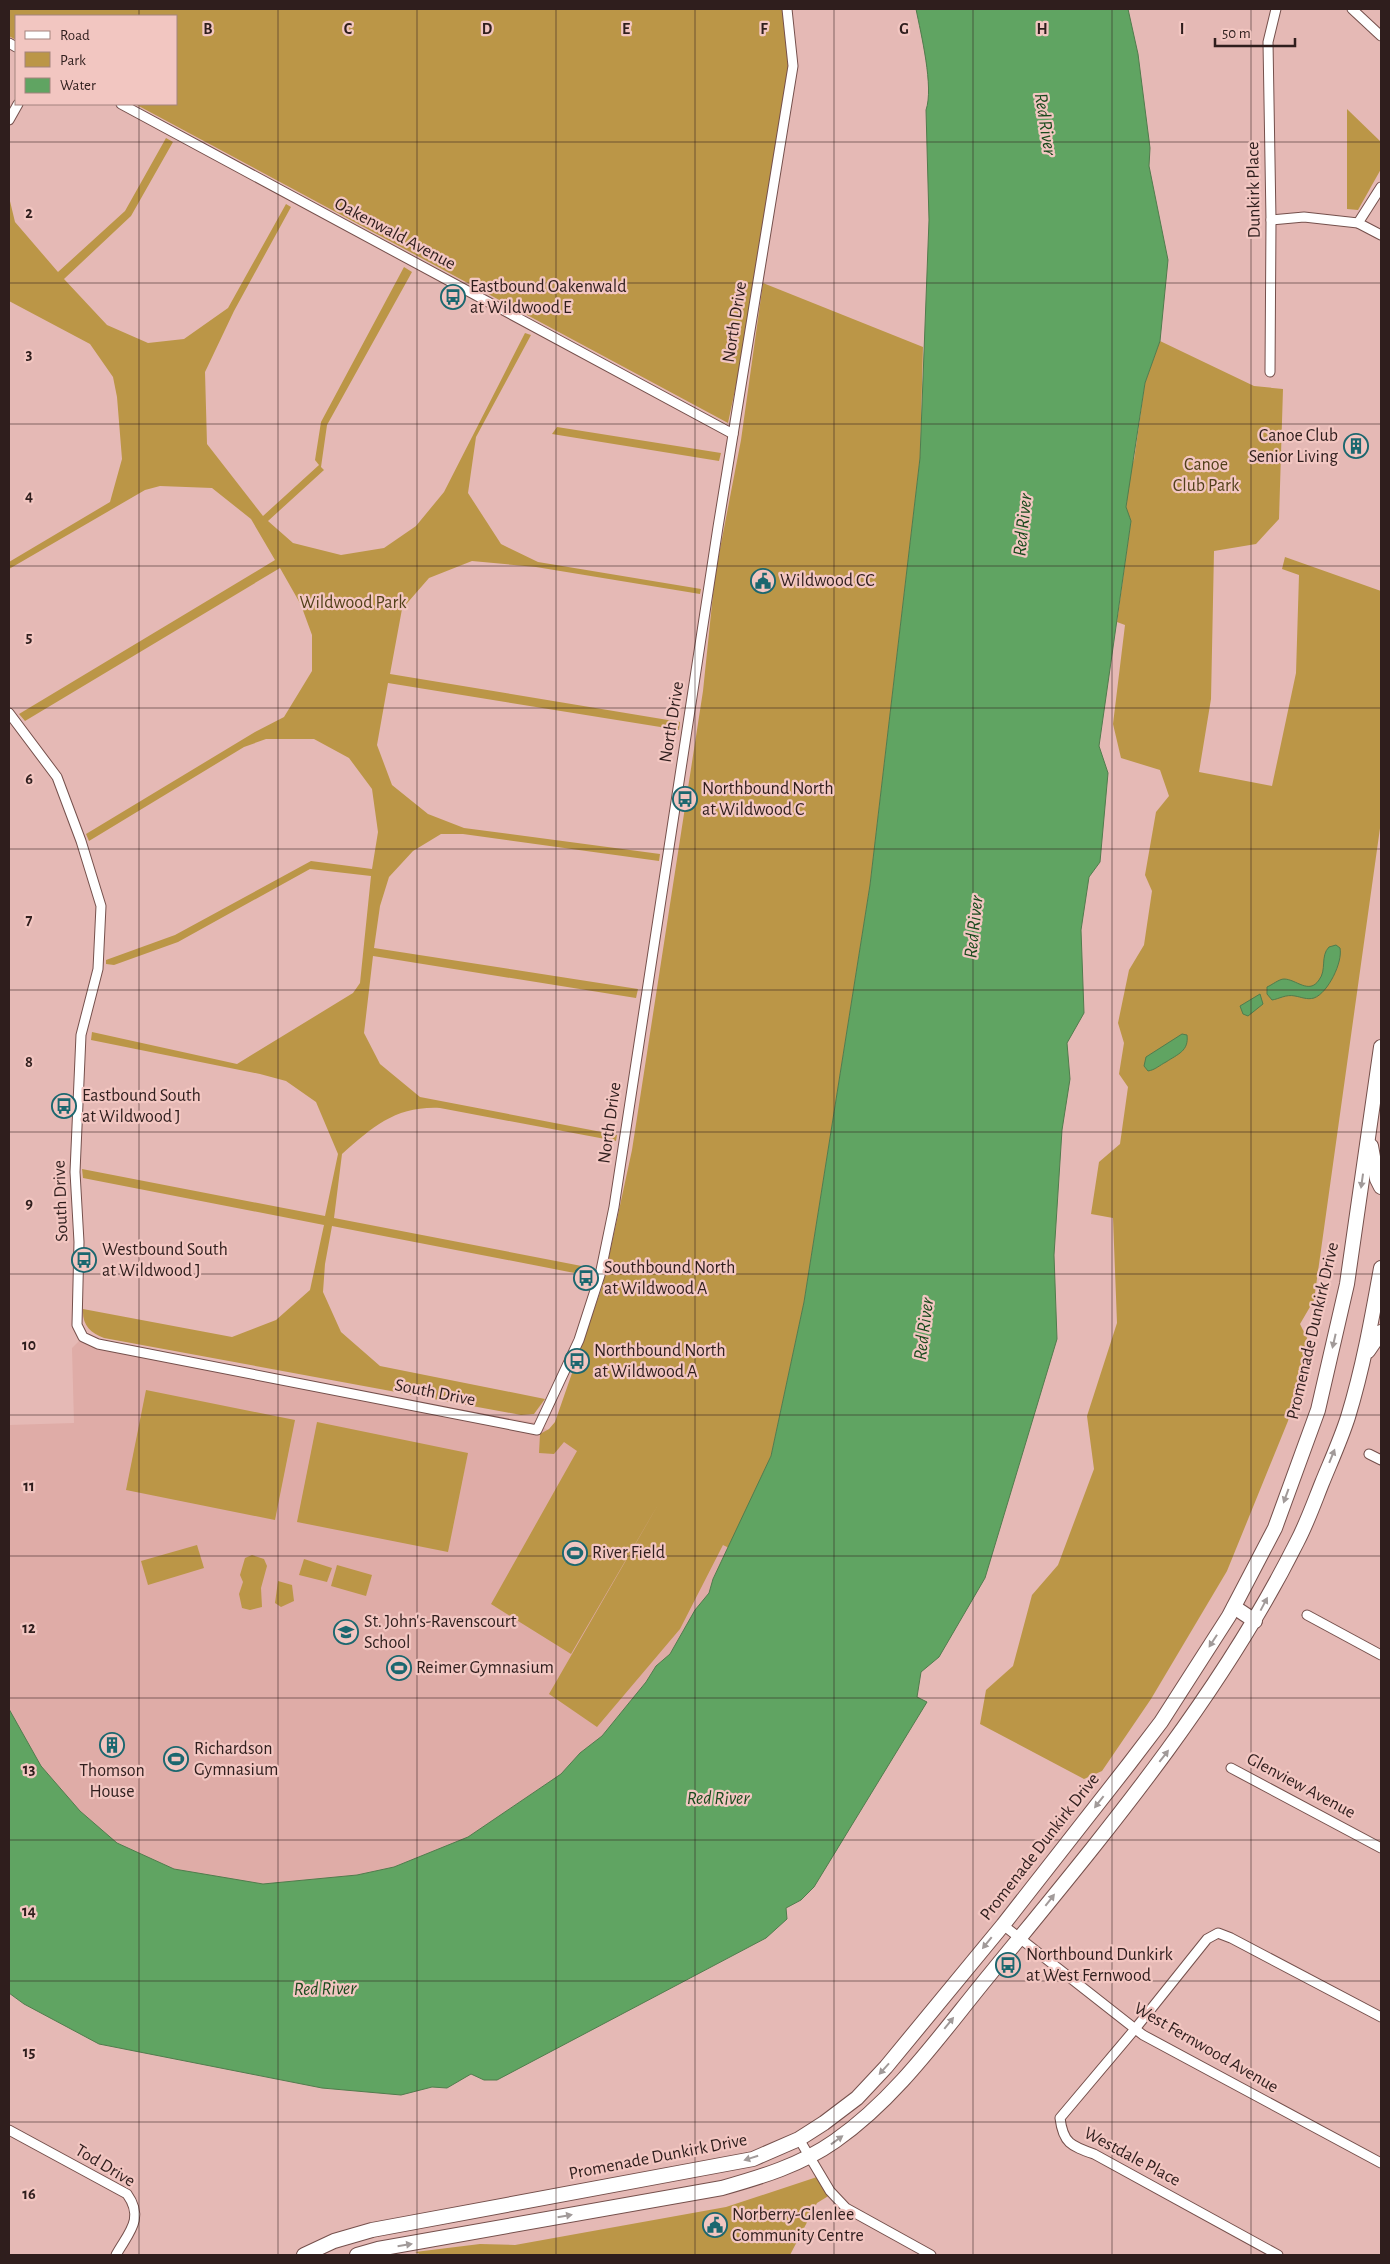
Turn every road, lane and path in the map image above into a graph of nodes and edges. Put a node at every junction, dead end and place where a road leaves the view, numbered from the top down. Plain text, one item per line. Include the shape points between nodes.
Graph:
1 (787, 9) edge
2 (1276, 9) edge
3 (1352, 9) edge
4 (1381, 36) edge
5 (17, 105) edge
6 (123, 105) edge
7 (9, 120) edge
8 (1381, 187) edge
9 (1271, 220) junction
10 (1358, 223) junction
11 (1381, 235) edge
12 (1270, 372) dead end
13 (733, 434) junction
14 (9, 713) edge
15 (1381, 1047) edge
16 (1368, 1133) junction
17 (1381, 1187) edge
18 (1381, 1268) edge
19 (1381, 1332) edge
20 (1365, 1356) junction
21 (537, 1430) joint
22 (1370, 1454) dead end
23 (1381, 1460) edge
24 (1234, 1607) junction
25 (1307, 1615) dead end
26 (1255, 1621) junction
27 (1381, 1655) edge
28 (1231, 1768) dead end
29 (1381, 1848) edge
30 (1002, 1925) junction
31 (1019, 1938) junction
32 (1381, 2017) edge
33 (1136, 2029) junction
34 (9, 2130) edge
35 (799, 2138) junction
36 (809, 2157) junction
37 (1381, 2163) edge
38 (116, 2255) edge
39 (304, 2255) edge
40 (357, 2255) edge
41 (931, 2255) edge
42 (1278, 2255) edge

1 - 13 street, North Drive via 793,66
2 - 9 street, Dunkirk Place via 1268,42
3 - 4 street
5 - 7 street
6 - 13 street, Oakenwald Avenue
8 - 10 street
9 - 10 street via 1304,218
9 - 12 street, Dunkirk Place
10 - 11 street
13 - 21 street, North Drive via 614,1208 600,1275 579,1340
14 - 21 street, South Drive via 57,777 101,906 98,968 81,1035 77,1103 75,1172 79,1242 76,1312 77,1325 83,1337 98,1344
15 - 16 main road, Promenade Dunkirk Drive
16 - 17 main road via 1376,1179
16 -> 24 main road, Promenade Dunkirk Drive via 1347,1284 1318,1410 1275,1528
18 - 20 main road
19 - 20 main road
26 -> 20 main road via 1306,1524 1347,1419
22 - 23 street
24 - 26 main road
24 -> 30 main road, Promenade Dunkirk Drive via 1161,1722
25 - 27 street
31 -> 26 main road via 1179,1736
28 - 29 street, Glenview Avenue
30 - 31 street, West Fernwood Avenue
30 -> 35 main road, Promenade Dunkirk Drive via 857,2098
31 - 33 street, West Fernwood Avenue
36 -> 31 main road via 869,2115 898,2085
32 - 33 street, Westdale Place via 1218,1933 1207,1939
33 - 37 street, West Fernwood Avenue
33 - 42 street, Westdale Place via 1060,2118 1062,2134 1074,2148 1094,2154
34 - 38 street, Tod Drive via 127,2194 136,2206 136,2219
35 - 36 street
35 -> 39 main road, Promenade Dunkirk Drive via 744,2161 372,2230 334,2241
40 -> 36 main road via 722,2188 761,2177
36 - 41 street via 846,2208

